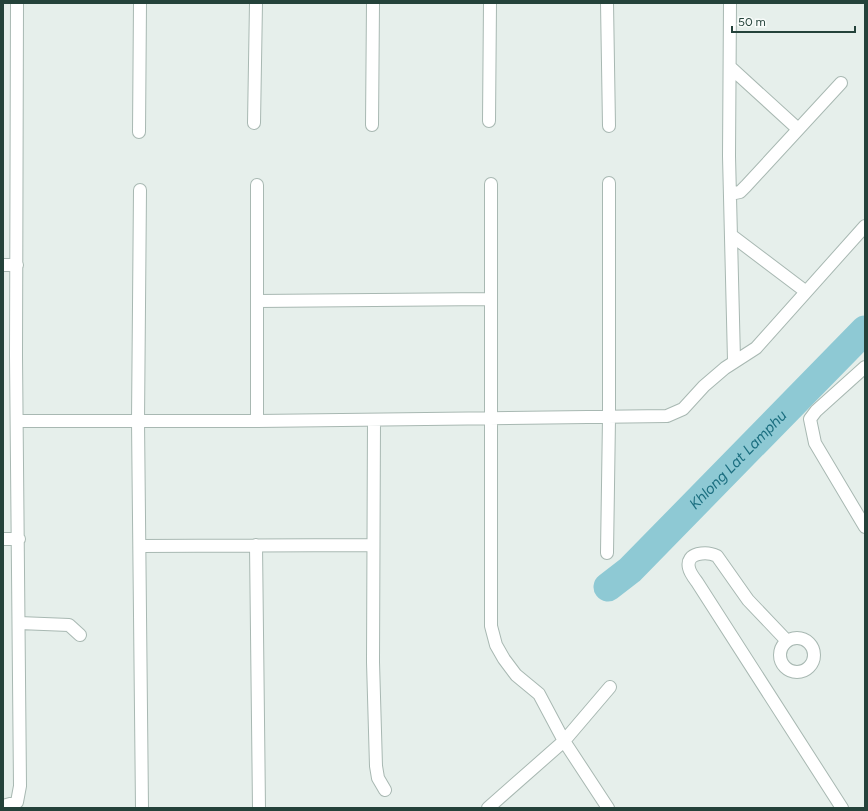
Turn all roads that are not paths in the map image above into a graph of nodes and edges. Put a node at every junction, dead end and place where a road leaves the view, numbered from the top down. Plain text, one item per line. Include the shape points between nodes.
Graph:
1 (17, 3) edge
2 (140, 3) edge
3 (256, 3) edge
4 (372, 3) edge
5 (490, 3) edge
6 (607, 3) edge
7 (730, 3) edge
8 (730, 67) junction
9 (841, 83) dead end
10 (489, 121) dead end
11 (254, 123) dead end
12 (372, 126) dead end
13 (609, 126) dead end
14 (798, 130) junction
15 (139, 132) dead end
16 (609, 183) dead end
17 (491, 184) dead end
18 (257, 185) dead end
19 (140, 190) dead end
20 (730, 194) junction
21 (865, 226) edge
22 (731, 235) junction
23 (16, 265) junction
24 (3, 266) edge
25 (805, 291) junction
26 (490, 299) junction
27 (258, 301) junction
28 (734, 360) junction
29 (865, 367) edge
30 (609, 418) junction
31 (492, 419) junction
32 (374, 420) junction
33 (18, 421) junction
34 (138, 421) junction
35 (257, 422) junction
36 (865, 527) edge
37 (3, 539) edge
38 (19, 539) junction
39 (256, 545) junction
40 (373, 545) junction
41 (140, 546) junction
42 (607, 553) dead end
43 (19, 623) junction
44 (80, 635) dead end
45 (787, 641) dead end
46 (610, 686) dead end
47 (564, 741) junction
48 (385, 790) dead end
49 (3, 806) edge
50 (142, 808) edge
51 (259, 808) edge
52 (488, 808) edge
53 (608, 808) edge
54 (842, 808) edge

1 - 23 street
2 - 15 street
3 - 11 street
4 - 12 street
5 - 10 street
6 - 13 street
7 - 8 street
8 - 14 street
8 - 20 street
9 - 14 street
14 - 20 street via 740,192
16 - 30 street
17 - 26 street
18 - 27 street
19 - 34 street
20 - 22 street
21 - 25 street
22 - 25 street
22 - 28 street
23 - 24 street
23 - 33 street
25 - 28 street via 756,348
26 - 27 street
26 - 31 street
27 - 35 street
28 - 30 street via 704,386 683,410 675,414
29 - 36 street via 816,411 810,423 818,450
30 - 31 street
30 - 42 street
31 - 32 street
31 - 47 street via 491,626 496,645 516,675 539,694
32 - 35 street
32 - 40 street
33 - 34 street
33 - 38 street
34 - 35 street
34 - 41 street
37 - 38 street
38 - 43 street
39 - 40 street
39 - 41 street
39 - 51 street
40 - 48 street via 376,766 378,778
41 - 50 street
43 - 44 street via 69,625
43 - 49 street via 20,786 18,802
45 - 54 street via 748,600 717,556 710,552 700,553 691,558 688,563 689,569
46 - 47 street
47 - 52 street
47 - 53 street

